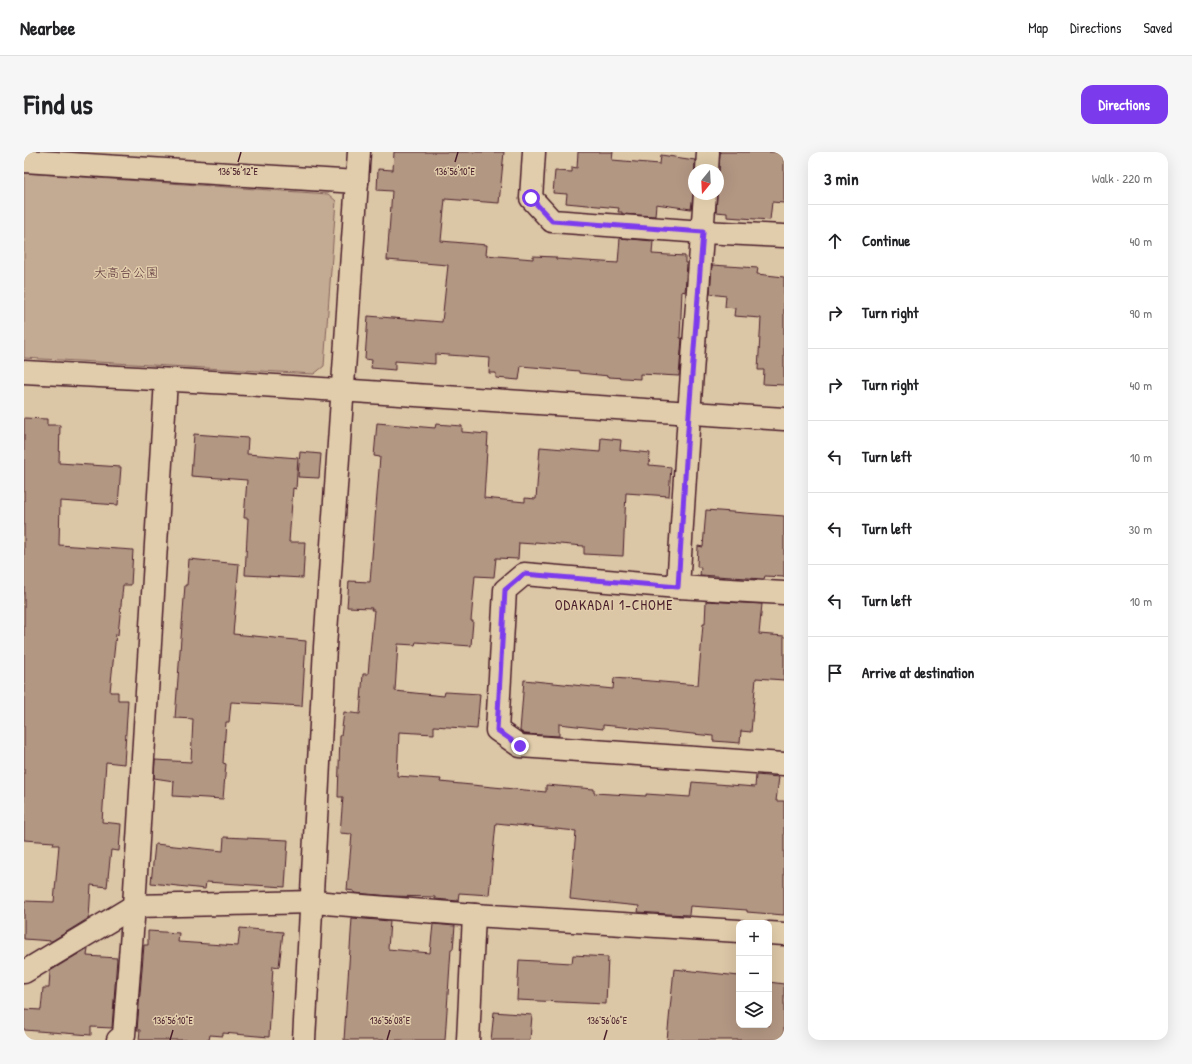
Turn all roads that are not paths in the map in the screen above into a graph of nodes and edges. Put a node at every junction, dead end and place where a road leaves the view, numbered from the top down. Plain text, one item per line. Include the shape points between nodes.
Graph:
1 (359, 152) edge
2 (534, 152) edge
3 (708, 152) edge
4 (24, 162) edge
5 (707, 164) edge
6 (358, 182) junction
7 (705, 200) edge
8 (703, 232) junction
9 (784, 236) edge
10 (24, 372) edge
11 (166, 380) junction
12 (342, 390) junction
13 (689, 414) junction
14 (784, 420) edge
15 (678, 587) junction
16 (784, 593) edge
17 (784, 764) edge
18 (313, 902) junction
19 (134, 906) junction
20 (474, 915) junction
21 (736, 931) edge
22 (772, 933) edge
23 (784, 934) edge
24 (24, 972) edge
25 (118, 1040) edge
26 (304, 1040) edge
27 (468, 1040) edge

1 - 6 street
2 - 8 street via 531,198 552,221
3 - 5 street
4 - 6 street
6 - 12 street
7 - 8 street
8 - 9 street
8 - 13 street
10 - 11 street
11 - 12 street
11 - 19 street
12 - 13 street
12 - 18 street via 325,648
13 - 14 street
13 - 15 street
15 - 16 street
15 - 17 street via 524,574 505,590 497,730 520,746
18 - 19 street
18 - 20 street
18 - 26 street
19 - 24 street
19 - 25 street via 124,1035
20 - 21 street
20 - 27 street
22 - 23 street

